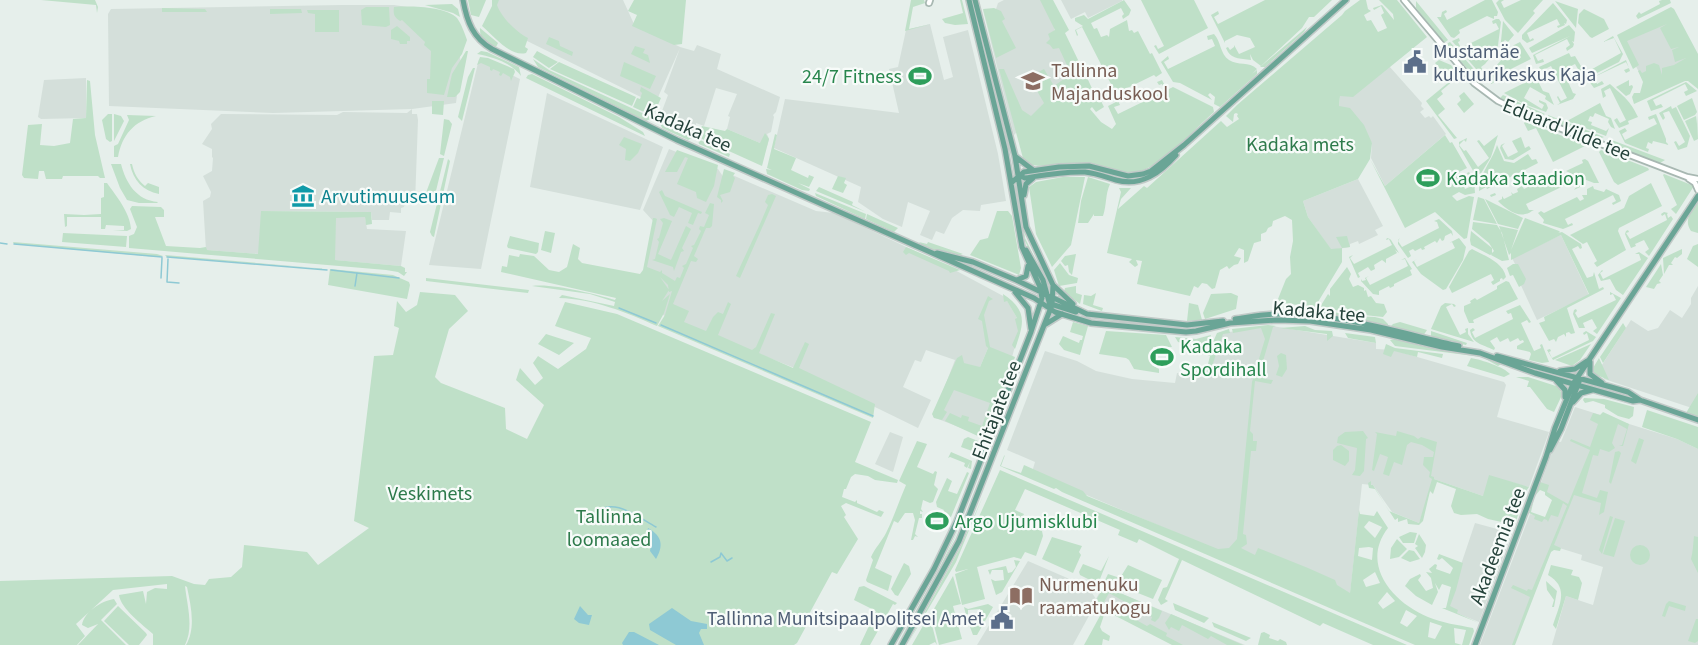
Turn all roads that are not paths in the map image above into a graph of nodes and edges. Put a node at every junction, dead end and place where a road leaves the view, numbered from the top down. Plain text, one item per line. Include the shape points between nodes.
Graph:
1 (463, 0) edge
2 (969, 0) edge
3 (975, 0) edge
4 (1346, 0) edge
5 (1404, 0) edge
6 (1005, 148) junction
7 (1015, 156) junction
8 (1034, 173) junction
9 (1018, 175) junction
10 (1687, 177) junction
11 (1698, 179) edge
12 (1011, 183) junction
13 (1698, 190) edge
14 (1698, 196) edge
15 (1023, 203) junction
16 (1023, 247) junction
17 (930, 252) junction
18 (1028, 261) junction
19 (1016, 280) junction
20 (1053, 285) junction
21 (1012, 289) junction
22 (1046, 301) junction
23 (1062, 314) junction
24 (1087, 314) junction
25 (1274, 314) junction
26 (1312, 319) junction
27 (1270, 320) junction
28 (1165, 323) junction
29 (1045, 325) junction
30 (1179, 325) junction
31 (1160, 330) junction
32 (1171, 331) junction
33 (1031, 332) junction
34 (1426, 340) junction
35 (1591, 358) junction
36 (1556, 371) junction
37 (1553, 378) junction
38 (1577, 382) junction
39 (1611, 387) junction
40 (1593, 390) junction
41 (1628, 392) junction
42 (1621, 398) junction
43 (1640, 400) junction
44 (1565, 401) junction
45 (1569, 408) junction
46 (1698, 420) edge
47 (1546, 457) junction
48 (891, 645) edge
49 (902, 645) edge
50 (1475, 645) edge

1 - 17 main road, Kadaka tee via 472,31 492,49 677,140
2 - 6 main road
3 - 7 main road
4 - 8 main road via 1155,168 1135,176 1080,165
5 - 10 street, Eduard Vilde tee via 1474,83 1498,101
6 - 9 main road
6 - 12 main road
7 - 8 main road
7 - 9 main road
8 - 9 main road via 1025,178
8 - 15 main road via 1026,184
9 - 12 main road
9 - 15 main road
10 - 11 street, Eduard Vilde tee
10 - 13 street
12 - 16 main road
14 - 35 main road, Akadeemia tee
15 - 20 main road via 1029,237
16 - 18 main road
16 - 22 main road via 1040,272
17 - 19 main road, Kadaka tee via 963,258
17 - 21 main road, Kadaka tee
18 - 19 main road via 1026,276
18 - 22 main road
19 - 22 main road, Kadaka tee
20 - 22 main road, Ehitajate tee
20 - 24 main road
21 - 22 main road, Kadaka tee
21 - 33 main road via 1028,308
22 - 23 main road, Kadaka tee
22 - 24 main road, Kadaka tee
22 - 29 main road, Ehitajate tee
22 - 33 main road, Ehitajate tee
23 - 29 main road
23 - 31 main road, Kadaka tee via 1098,324
24 - 28 main road, Kadaka tee
25 - 26 main road, Kadaka tee
25 - 27 main road
25 - 30 main road, Kadaka tee
26 - 27 main road, Kadaka tee
26 - 34 main road, Kadaka tee
27 - 32 main road, Kadaka tee
28 - 30 main road, Kadaka tee
28 - 31 main road
29 - 49 main road, Ehitajate tee via 959,541
30 - 32 main road
31 - 32 main road, Kadaka tee
33 - 48 main road, Ehitajate tee via 954,529
34 - 36 main road, Kadaka tee
34 - 37 main road, Kadaka tee via 1480,353
35 - 36 main road via 1575,369
35 - 38 main road, Akadeemia tee
35 - 39 main road via 1589,371 1593,378
36 - 38 main road, Kadaka tee
37 - 38 main road, Kadaka tee
37 - 44 main road via 1565,390
38 - 39 main road, Kadaka tee
38 - 40 main road, Kadaka tee
38 - 44 main road, Akadeemia tee
38 - 45 main road, Akadeemia tee
39 - 41 main road, Kadaka tee
40 - 42 main road, Kadaka tee
40 - 45 main road via 1577,396
41 - 42 main road
41 - 43 main road, Kadaka tee
42 - 43 main road, Kadaka tee
43 - 46 main road, Kadaka tee
44 - 47 main road, Akadeemia tee
45 - 47 main road, Akadeemia tee
47 - 50 main road, Akadeemia tee

